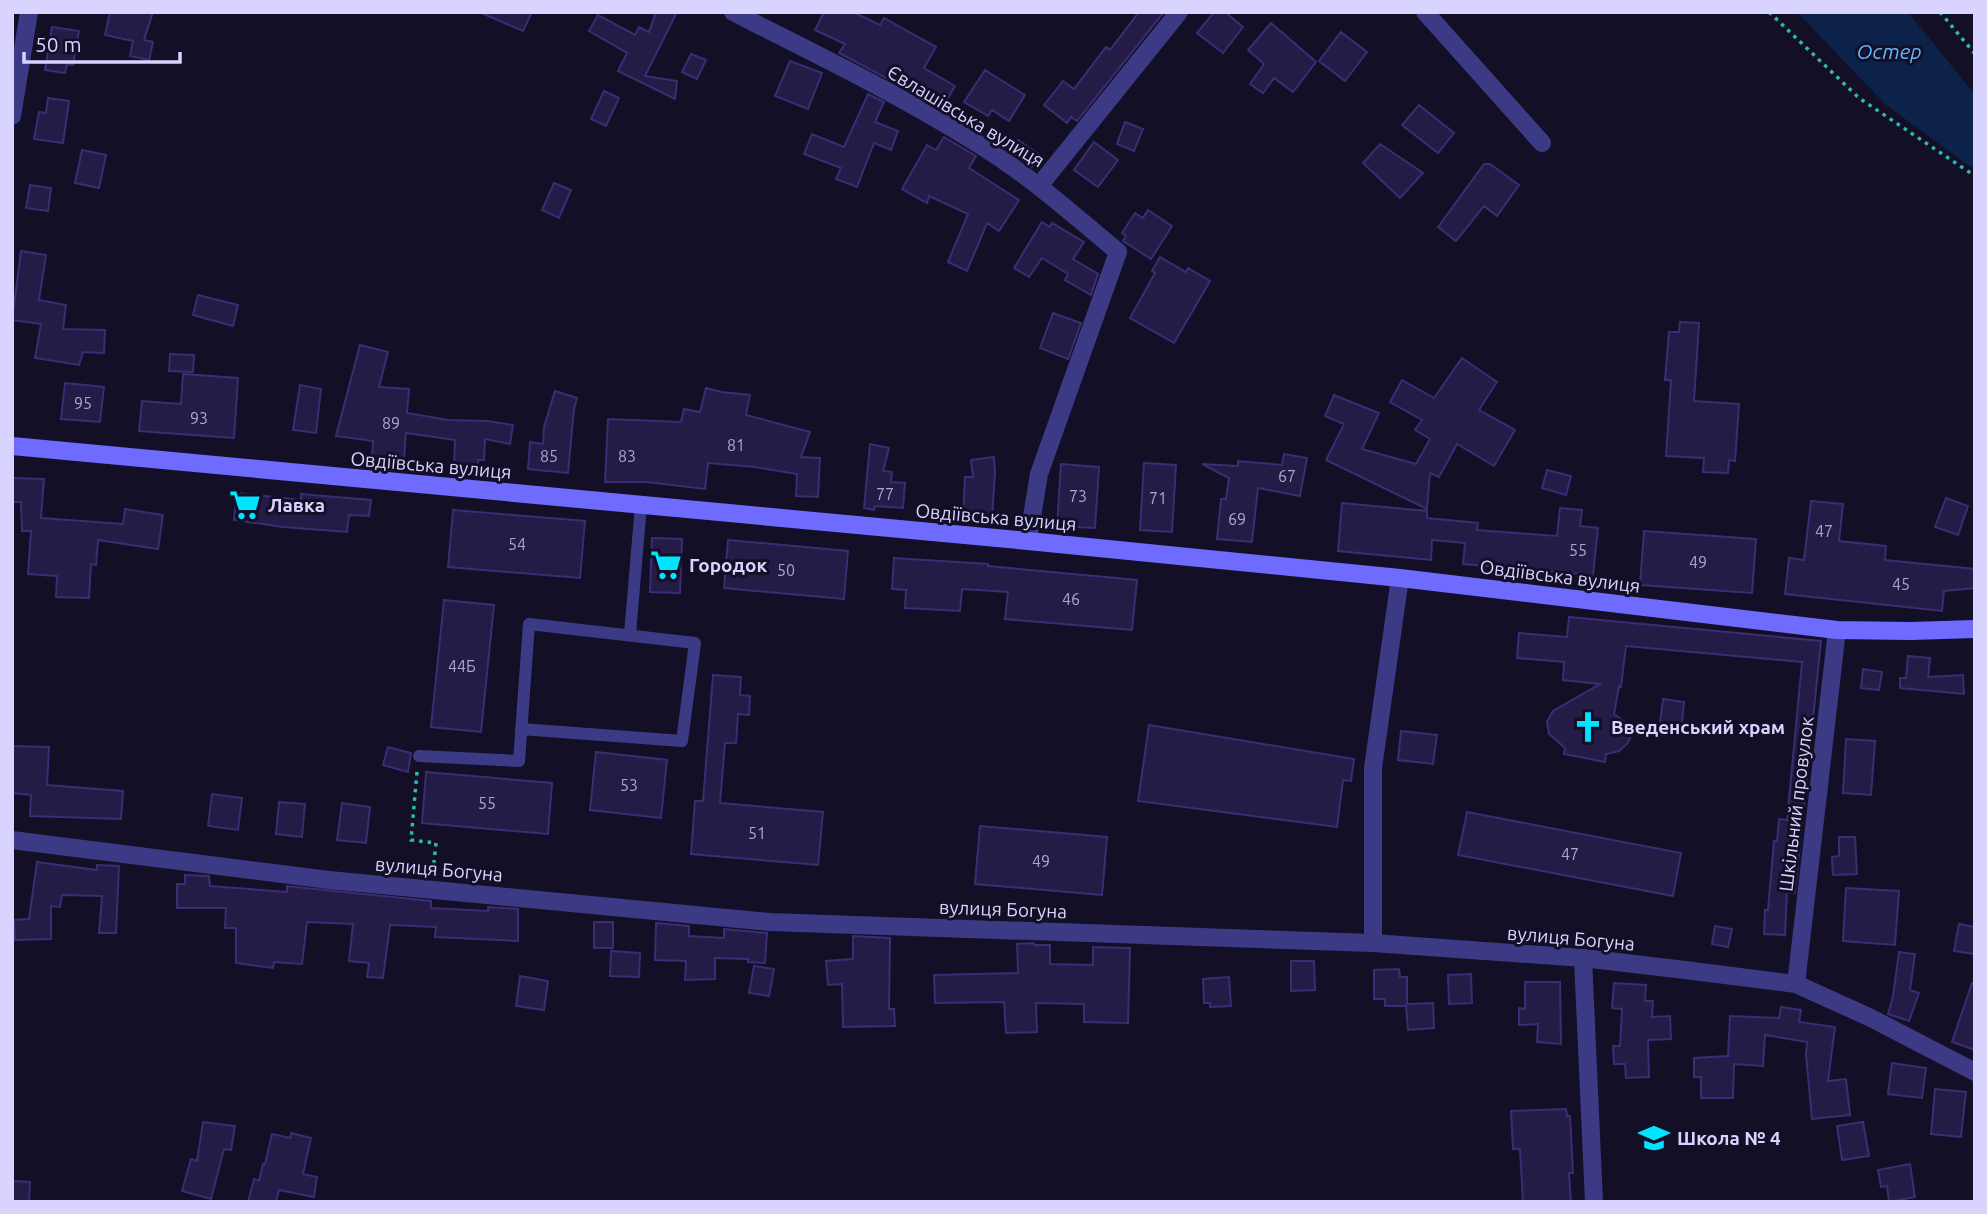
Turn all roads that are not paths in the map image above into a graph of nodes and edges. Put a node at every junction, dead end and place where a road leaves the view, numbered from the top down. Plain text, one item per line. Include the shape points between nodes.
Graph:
1 (29, 12) edge
2 (733, 12) edge
3 (1179, 12) edge
4 (1425, 12) edge
5 (12, 116) edge
6 (1542, 143) dead end
7 (1039, 186) junction
8 (12, 446) edge
9 (641, 505) junction
10 (1028, 541) junction
11 (1400, 578) junction
12 (1975, 629) edge
13 (1837, 630) junction
14 (630, 634) junction
15 (521, 729) junction
16 (419, 756) road end
17 (12, 839) edge
18 (1373, 943) junction
19 (1583, 958) junction
20 (1796, 984) junction
21 (1975, 1072) edge
22 (1594, 1202) edge

1 - 5 street
2 - 7 street, Євлашівська вулиця via 894,95
3 - 7 street
4 - 6 street
7 - 10 street, Євлашівська вулиця via 1118,252 1039,474
8 - 9 main road, Овдіївська вулиця
9 - 10 main road, Овдіївська вулиця
9 - 14 lane
10 - 11 main road, Овдіївська вулиця
11 - 13 main road, Овдіївська вулиця
11 - 18 street via 1373,768
12 - 13 main road, Овдіївська вулиця
13 - 20 street, Шкільний провулок
14 - 15 lane via 529,624
14 - 15 lane via 695,643 682,741
15 - 16 lane via 519,761
17 - 18 street, вулиця Богуна via 329,880 770,922
18 - 19 street, вулиця Богуна
19 - 20 street, вулиця Богуна
19 - 22 street
20 - 21 street, вулиця Богуна

